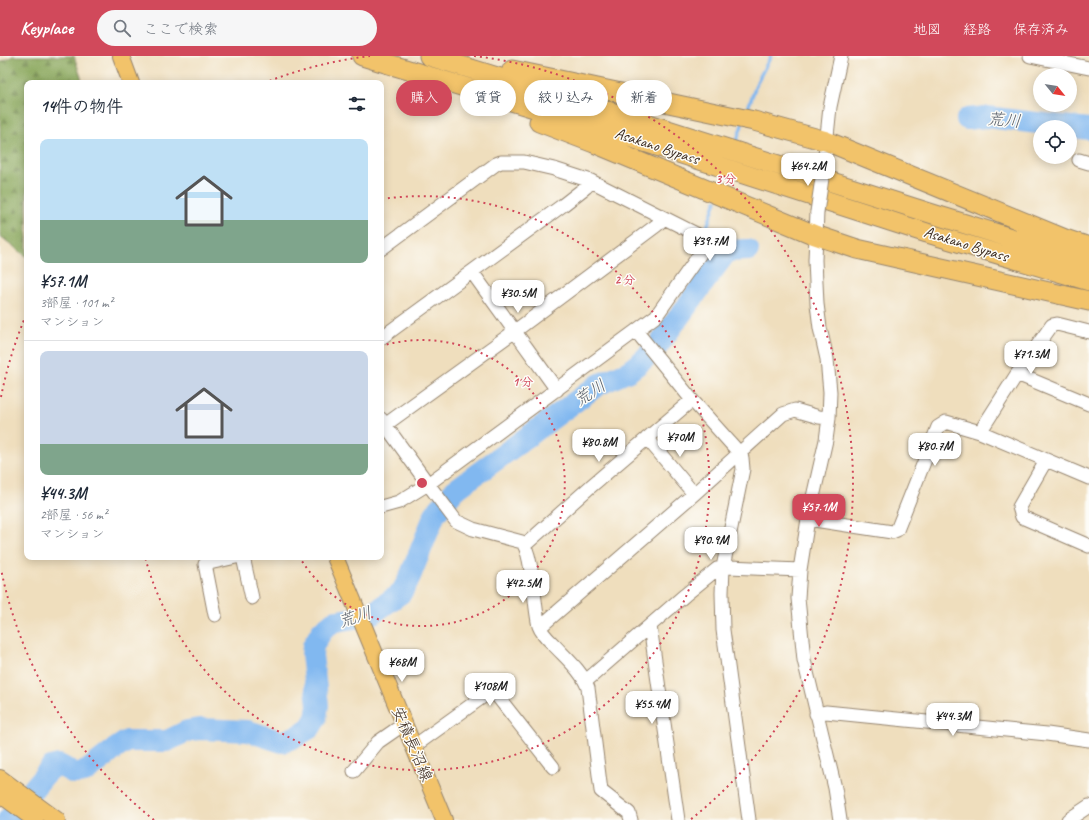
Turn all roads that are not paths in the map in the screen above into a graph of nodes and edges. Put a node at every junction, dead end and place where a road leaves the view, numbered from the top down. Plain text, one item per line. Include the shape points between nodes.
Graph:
1 (121, 56) edge
2 (362, 56) edge
3 (428, 56) edge
4 (458, 56) edge
5 (841, 56) edge
6 (1030, 56) edge
7 (383, 62) junction
8 (1089, 68) edge
9 (130, 80) edge
10 (826, 141) junction
11 (591, 181) junction
12 (664, 218) junction
13 (815, 235) junction
14 (384, 247) edge
15 (1089, 247) edge
16 (1089, 262) edge
17 (472, 272) junction
18 (1089, 281) edge
19 (1089, 301) edge
20 (515, 331) junction
21 (636, 331) junction
22 (1089, 332) edge
23 (384, 336) edge
24 (1017, 374) junction
25 (557, 390) junction
26 (692, 400) junction
27 (1089, 404) edge
28 (829, 418) junction
29 (384, 421) edge
30 (384, 423) edge
31 (980, 432) junction
32 (647, 438) junction
33 (740, 454) junction
34 (1046, 460) junction
35 (1089, 478) edge
36 (428, 484) junction
37 (694, 494) junction
38 (384, 506) edge
39 (808, 519) junction
40 (525, 545) junction
41 (1089, 546) edge
42 (223, 560) edge
43 (244, 560) edge
44 (336, 560) edge
45 (722, 567) junction
46 (800, 570) junction
47 (252, 598) dead end
48 (215, 615) dead end
49 (650, 626) junction
50 (540, 627) junction
51 (586, 681) junction
52 (816, 714) junction
53 (404, 724) junction
54 (1089, 740) edge
55 (413, 747) junction
56 (553, 767) dead end
57 (354, 771) dead end
58 (0, 778) edge
59 (0, 794) edge
60 (1089, 806) edge
61 (35, 820) edge
62 (57, 820) edge
63 (444, 820) edge
64 (631, 820) edge
65 (678, 820) edge
66 (749, 820) edge
67 (840, 820) edge
68 (1068, 820) edge

1 - 9 main road
2 - 7 highway, Asakano Bypass
3 - 16 highway, Asakano Bypass
4 - 10 highway via 516,71 754,121
5 - 10 street
6 - 8 street
7 - 13 highway via 432,87 561,130
7 - 18 highway, Asakano Bypass via 610,131 927,233
10 - 13 street, bridge
10 - 15 highway
11 - 12 street
11 - 14 street via 524,162 501,162
11 - 17 street via 563,205
12 - 20 street
12 - 21 street via 702,237 705,247 656,316
13 - 19 highway via 857,249
13 - 28 street via 817,304 828,359
17 - 20 street
17 - 23 street
20 - 25 street
20 - 29 street
21 - 25 street
21 - 26 street
22 - 24 street via 1052,325
24 - 27 street
24 - 31 street
25 - 36 street
26 - 32 street
26 - 33 street
28 - 33 street via 795,410 783,414
28 - 39 street
30 - 36 street
31 - 34 street
31 - 39 street via 946,422 938,427 897,530 892,532
32 - 37 street
32 - 40 street
33 - 37 street
33 - 45 street via 742,469
34 - 35 street
34 - 41 street via 1019,507 1022,517
36 - 38 street via 399,502
36 - 40 street via 456,520 465,526
37 - 50 street
39 - 46 street
40 - 50 street
42 - 48 street via 205,564
43 - 47 street
44 - 53 main road, 安積長沼線
45 - 46 street
45 - 49 street
45 - 66 street via 723,630
46 - 52 street via 798,598 801,642
49 - 51 street
49 - 65 street
50 - 51 street
51 - 64 street via 601,791 629,813
52 - 54 street via 826,712
52 - 67 street via 835,788
53 - 55 main road, 安積長沼線
53 - 57 street via 378,742
55 - 56 street via 491,692 495,693
55 - 63 main road, 安積長沼線
58 - 62 main road
59 - 61 main road
60 - 68 street

